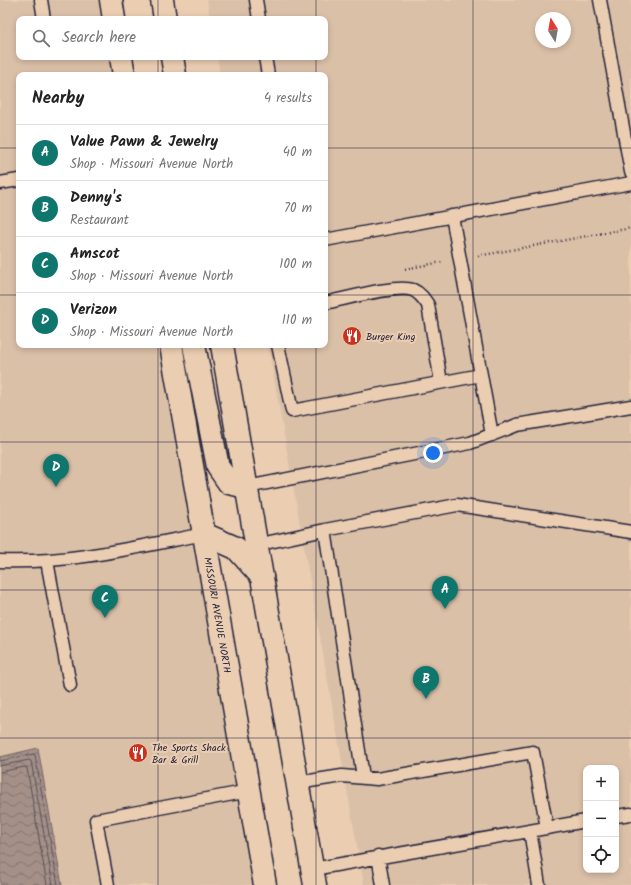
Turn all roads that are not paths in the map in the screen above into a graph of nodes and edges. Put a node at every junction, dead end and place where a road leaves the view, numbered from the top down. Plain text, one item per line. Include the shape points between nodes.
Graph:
1 (41, 0) edge
2 (111, 0) edge
3 (162, 0) edge
4 (256, 0) edge
5 (600, 0) edge
6 (44, 16) edge
7 (114, 16) edge
8 (165, 16) edge
9 (259, 16) edge
10 (122, 60) edge
11 (172, 60) edge
12 (266, 60) edge
13 (124, 72) edge
14 (174, 72) edge
15 (268, 72) edge
16 (631, 172) edge
17 (16, 180) edge
18 (631, 182) edge
19 (0, 183) edge
20 (452, 216) junction
21 (328, 239) edge
22 (328, 302) edge
23 (172, 348) edge
24 (195, 348) edge
25 (223, 348) edge
26 (279, 348) edge
27 (481, 375) junction
28 (441, 382) junction
29 (631, 406) edge
30 (492, 435) junction
31 (247, 487) junction
32 (325, 530) junction
33 (631, 532) edge
34 (204, 534) junction
35 (256, 545) junction
36 (47, 561) junction
37 (0, 562) edge
38 (262, 577) junction
39 (70, 685) dead end
40 (363, 777) junction
41 (297, 783) junction
42 (249, 791) junction
43 (631, 814) edge
44 (619, 816) edge
45 (583, 822) edge
46 (547, 828) junction
47 (530, 831) junction
48 (378, 856) junction
49 (314, 877) edge
50 (108, 885) edge
51 (265, 885) edge
52 (383, 885) edge
53 (539, 885) edge

1 - 6 lane
2 - 7 main road
3 - 8 main road
4 - 9 lane
5 - 16 lane
10 - 13 main road
11 - 14 main road
12 - 15 lane
17 - 19 lane
18 - 20 lane
20 - 21 lane
20 - 27 lane
22 - 28 lane via 399,288 413,290 428,305
23 - 34 main road, MISSOURI AVENUE NORTH
24 - 31 main road via 218,467 229,483
25 - 31 main road
26 - 28 lane via 292,411
27 - 28 lane
27 - 30 lane
29 - 30 lane via 517,425
30 - 31 lane via 470,443
31 - 35 main road
32 - 33 lane via 457,505
32 - 35 lane
32 - 40 lane
34 - 36 lane
34 - 38 main road via 236,548
34 - 42 main road, MISSOURI AVENUE NORTH
35 - 38 main road
36 - 37 lane
36 - 39 lane
38 - 41 main road
40 - 41 lane via 342,776
40 - 46 lane via 377,779 533,752
41 - 49 main road
42 - 50 lane via 96,820
42 - 51 main road, MISSOURI AVENUE NORTH
43 - 44 lane
45 - 46 lane
46 - 47 lane
47 - 48 lane
47 - 53 lane
48 - 49 lane
48 - 52 lane

